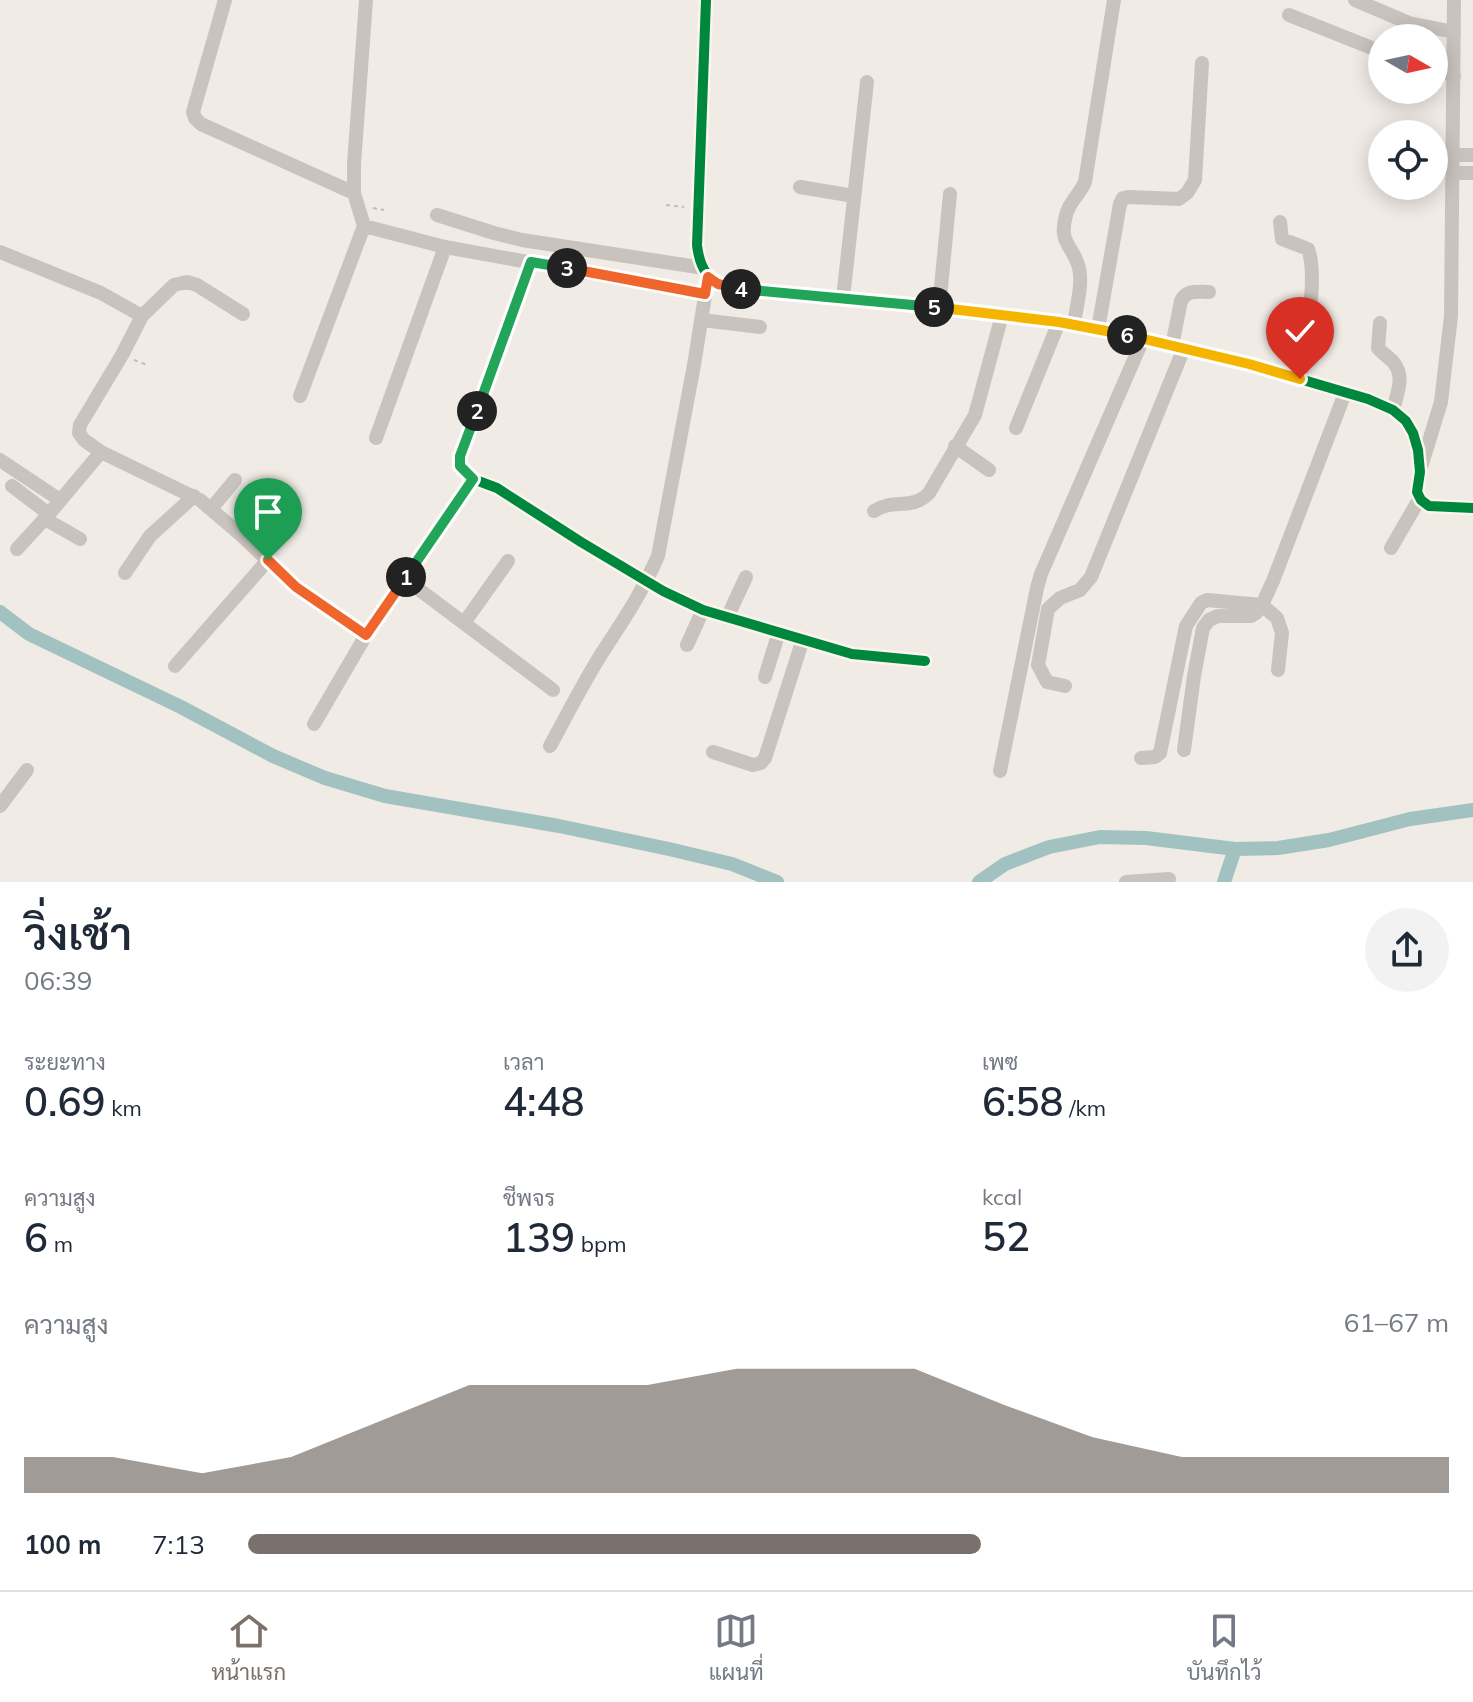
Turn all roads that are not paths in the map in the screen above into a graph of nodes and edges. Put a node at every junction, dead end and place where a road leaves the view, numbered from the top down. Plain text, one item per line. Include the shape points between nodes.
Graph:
1 (225, 0) edge
2 (366, 0) edge
3 (706, 0) edge
4 (1114, 0) edge
5 (1355, 0) edge
6 (1454, 0) edge
7 (1289, 15) dead end
8 (1454, 32) junction
9 (1368, 46) edge
10 (1202, 63) dead end
11 (1448, 74) edge
12 (1454, 76) junction
13 (867, 82) dead end
14 (1453, 155) junction
15 (1473, 155) edge
16 (1453, 173) junction
17 (1473, 173) edge
18 (800, 187) dead end
19 (354, 193) junction
20 (950, 194) dead end
21 (854, 196) junction
22 (437, 215) dead end
23 (1280, 222) dead end
24 (364, 226) junction
25 (445, 247) junction
26 (0, 252) edge
27 (531, 262) junction
28 (706, 272) junction
29 (1209, 292) dead end
30 (705, 294) junction
31 (843, 298) junction
32 (939, 308) junction
33 (243, 314) dead end
34 (1002, 315) junction
35 (142, 316) junction
36 (702, 320) junction
37 (1066, 323) junction
38 (1380, 323) dead end
39 (760, 327) dead end
40 (1098, 329) junction
41 (1143, 339) junction
42 (1178, 347) junction
43 (1300, 379) junction
44 (1345, 393) junction
45 (300, 396) dead end
46 (1393, 410) junction
47 (1016, 428) dead end
48 (376, 438) dead end
49 (955, 446) junction
50 (101, 452) junction
51 (0, 460) edge
52 (989, 470) dead end
53 (1420, 472) junction
54 (473, 479) junction
55 (235, 480) dead end
56 (12, 486) dead end
57 (194, 496) junction
58 (1420, 498) junction
59 (60, 500) junction
60 (1473, 508) edge
61 (211, 509) junction
62 (874, 511) dead end
63 (47, 517) junction
64 (80, 539) dead end
65 (1391, 548) dead end
66 (17, 549) dead end
67 (268, 560) junction
68 (508, 561) dead end
69 (125, 573) dead end
70 (746, 577) dead end
71 (405, 579) junction
72 (648, 581) junction
73 (1262, 605) junction
74 (703, 610) junction
75 (727, 618) junction
76 (464, 623) junction
77 (779, 632) junction
78 (366, 635) junction
79 (803, 639) junction
80 (687, 645) dead end
81 (925, 661) dead end
82 (175, 666) dead end
83 (1278, 670) dead end
84 (765, 677) dead end
85 (1065, 686) dead end
86 (553, 690) dead end
87 (314, 724) dead end
88 (550, 746) dead end
89 (1184, 750) dead end
90 (713, 752) dead end
91 (1141, 758) dead end
92 (27, 770) dead end
93 (1000, 771) dead end
94 (0, 806) edge
95 (1169, 879) dead end
96 (1126, 882) edge

1 - 19 street via 195,118
2 - 19 street
3 - 28 street via 697,209 698,256
4 - 37 street via 1085,182 1066,210 1062,232 1080,277
5 - 8 street via 1409,23
6 - 8 street
7 - 9 street
8 - 12 street
10 - 40 street via 1195,180 1179,199 1123,198
11 - 12 street
12 - 14 street
13 - 21 street
14 - 15 street
14 - 16 street
16 - 17 street
16 - 53 street via 1451,316 1441,402
18 - 21 street
19 - 24 street
20 - 32 street
21 - 31 street
22 - 28 street via 522,240
23 - 43 street via 1282,239 1308,249 1312,258
24 - 25 street
24 - 45 street
25 - 27 street
25 - 48 street
26 - 35 street via 101,293
27 - 30 street
27 - 54 street via 460,456 460,466
28 - 30 street
28 - 31 street via 732,288
29 - 42 street via 1184,294
30 - 36 street
31 - 32 street
32 - 34 street
33 - 35 street via 187,282 174,285
34 - 37 street
34 - 49 street via 975,415
35 - 50 street via 80,425 84,440
36 - 39 street
36 - 72 street via 658,556
37 - 40 street
37 - 47 street
38 - 46 street via 1378,348 1401,379
40 - 41 street
41 - 42 street
41 - 93 street via 1041,574
42 - 43 street
42 - 85 street via 1091,577 1048,609 1038,665 1047,682
43 - 44 street
44 - 46 street
44 - 73 street
46 - 53 street via 1413,433
49 - 52 street
49 - 62 street via 925,498
50 - 57 street
50 - 59 street
51 - 59 street
53 - 58 street
54 - 71 street
54 - 72 street via 497,488
55 - 61 street
56 - 63 street
57 - 61 street
57 - 69 street via 150,536
58 - 60 street via 1429,506
58 - 65 street
59 - 63 street
61 - 67 street
63 - 64 street
63 - 66 street
67 - 78 street via 296,587
67 - 82 street
68 - 76 street
70 - 75 street
71 - 76 street
71 - 78 street
72 - 74 street
72 - 88 street
73 - 83 street via 1277,618 1282,633
73 - 89 street via 1251,616 1218,616 1203,628
73 - 91 street via 1201,603 1186,626 1160,753
74 - 75 street
74 - 80 street
75 - 77 street
76 - 86 street
77 - 79 street
77 - 84 street
78 - 87 street
79 - 81 street via 852,654
79 - 90 street via 765,758 753,765
92 - 94 street
95 - 96 street

